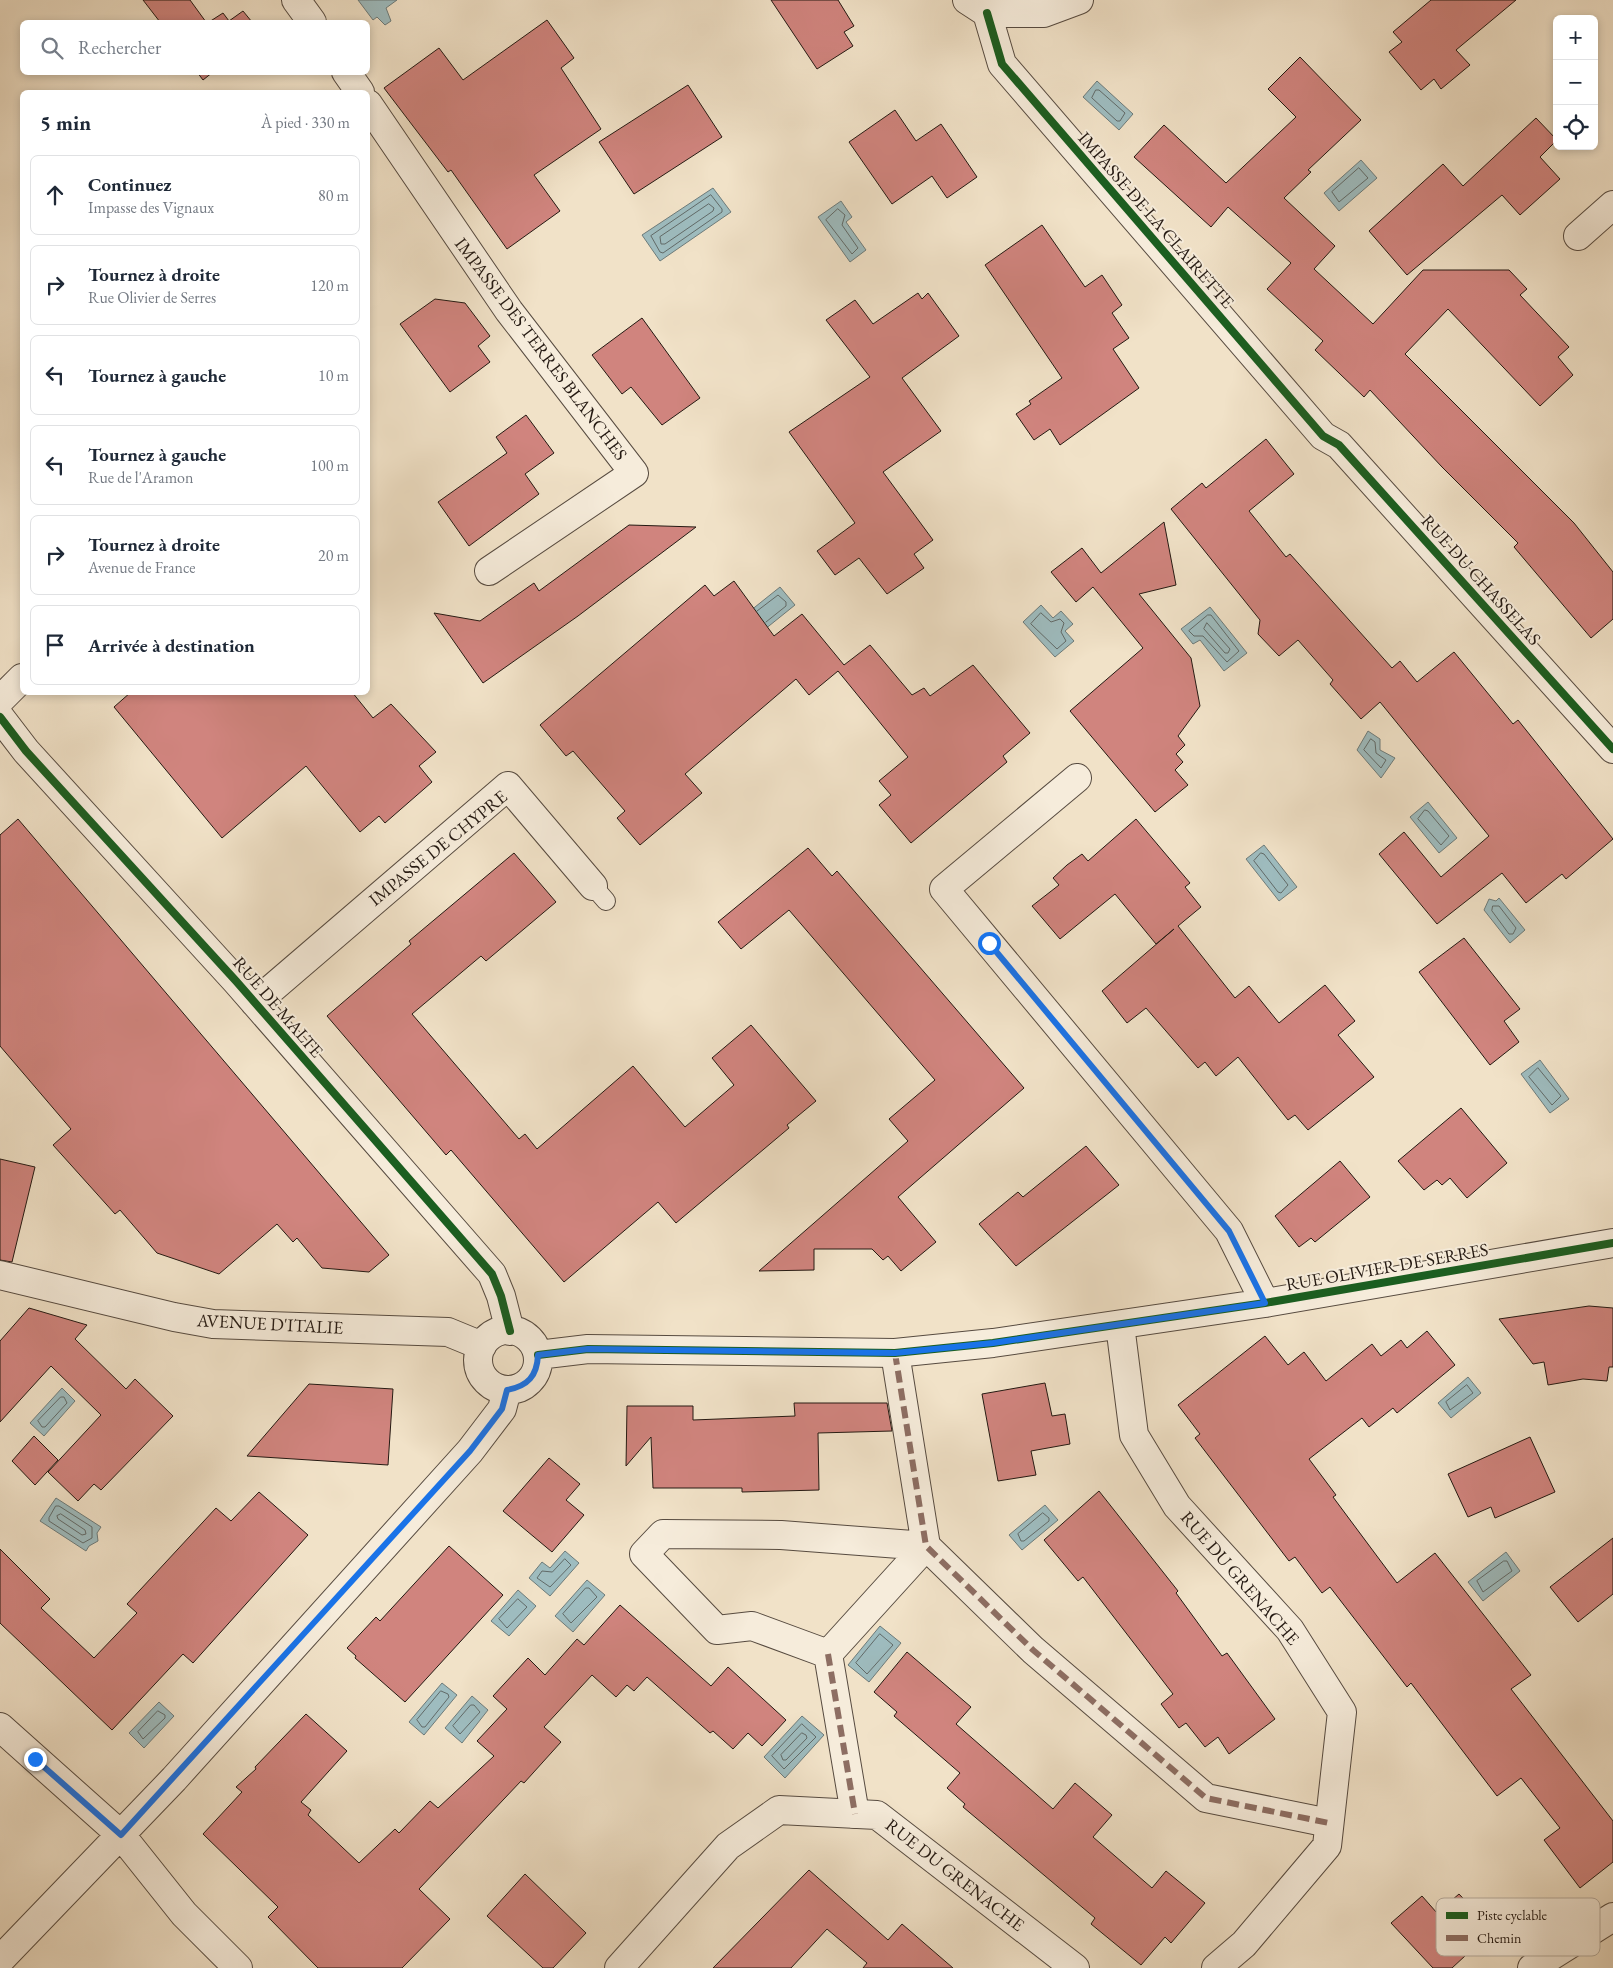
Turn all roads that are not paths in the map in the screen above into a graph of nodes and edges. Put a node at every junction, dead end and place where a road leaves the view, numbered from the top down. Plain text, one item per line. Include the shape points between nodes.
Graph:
1 (296, 0) edge
2 (1079, 0) edge
3 (977, 7) edge
4 (311, 20) edge
5 (348, 75) edge
6 (359, 90) edge
7 (370, 107) edge
8 (1613, 205) edge
9 (1578, 236) dead end
10 (1323, 436) joint
11 (489, 572) dead end
12 (20, 680) edge
13 (0, 700) edge
14 (0, 717) edge
15 (1613, 749) edge
16 (1077, 778) dead end
17 (600, 894) dead end
18 (254, 1003) junction
19 (1613, 1243) edge
20 (0, 1275) edge
21 (1265, 1303) junction
22 (1120, 1325) junction
23 (510, 1330) junction
24 (482, 1346) junction
25 (895, 1353) junction
26 (538, 1355) junction
27 (507, 1390) junction
28 (926, 1546) junction
29 (828, 1654) junction
30 (0, 1727) edge
31 (855, 1814) junction
32 (1329, 1823) junction
33 (121, 1835) junction
34 (1613, 1917) edge
35 (1600, 1925) edge
36 (1551, 1956) edge
37 (0, 1960) edge
38 (238, 1968) edge
39 (619, 1968) edge
40 (1075, 1968) edge
41 (1216, 1968) edge
42 (1532, 1968) edge

1 - 4 street
2 - 3 street via 1044,13
3 - 10 street, IMPASSE DE LA CLAIRETTE via 1002,64
5 - 6 street
7 - 11 street, IMPASSE DES TERRES BLANCHES via 509,310 634,473
8 - 9 street
10 - 15 street, RUE DU CHASSELAS via 1339,445
12 - 13 street
14 - 18 street, RUE DE MALTE via 26,751
16 - 21 street via 944,889 1229,1231
17 - 18 street, IMPASSE DE CHYPRE via 508,786
18 - 23 street, RUE DE MALTE via 492,1274 502,1296
19 - 21 street, RUE OLIVIER DE SERRES
20 - 24 street, AVENUE D'ITALIE via 213,1324 448,1332
21 - 22 street, RUE OLIVIER DE SERRES
22 - 25 street, RUE OLIVIER DE SERRES
22 - 32 street, RUE DU GRENACHE via 1134,1435 1177,1506 1290,1630 1342,1712
23 - 24 street via 494,1335
23 - 26 street via 533,1342
24 - 27 street via 478,1358 480,1370 486,1380
25 - 26 street, RUE OLIVIER DE SERRES via 588,1349
25 - 28 street
26 - 27 street via 538,1368 531,1380
27 - 33 street via 502,1409 470,1451
28 - 29 street
28 - 29 street via 781,1535 663,1534 644,1554 717,1630 752,1626
28 - 32 street via 1033,1650 1206,1798
29 - 31 street
30 - 33 street
31 - 39 street, RUE DU GRENACHE via 779,1810 728,1846
31 - 40 street, RUE DU GRENACHE via 877,1815
32 - 41 street, RUE DU GRENACHE via 1327,1846 1244,1944
33 - 37 street
33 - 38 street via 184,1914
34 - 35 street
36 - 42 street

